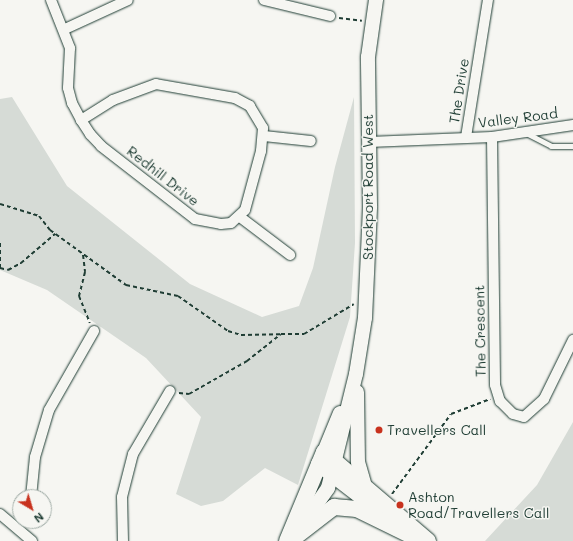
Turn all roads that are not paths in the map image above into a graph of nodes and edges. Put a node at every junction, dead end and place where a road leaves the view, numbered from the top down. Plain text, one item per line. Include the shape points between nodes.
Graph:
1 (51, 0) edge
2 (128, 0) edge
3 (264, 0) edge
4 (376, 0) edge
5 (488, 0) edge
6 (330, 16) road end
7 (65, 29) junction
8 (81, 120) junction
9 (573, 125) edge
10 (525, 133) junction
11 (264, 136) junction
12 (466, 137) junction
13 (492, 137) junction
14 (311, 141) dead end
15 (369, 142) junction
16 (573, 146) edge
17 (240, 217) junction
18 (290, 254) dead end
19 (94, 331) road end
20 (573, 340) edge
21 (356, 374) junction
22 (170, 391) road end
23 (328, 462) junction
24 (364, 483) junction
25 (32, 489) edge
26 (0, 514) edge
27 (12, 520) edge
28 (23, 529) edge
29 (407, 533) junction
30 (290, 540) edge
31 (32, 541) edge
32 (122, 541) edge
33 (423, 541) edge
34 (428, 541) edge

1 - 7 street, Redhill Drive
2 - 7 street
3 - 6 street
4 - 15 main road, Stockport Road West via 371,23
5 - 12 street, The Drive
7 - 8 street, Redhill Drive via 70,48 68,88
8 - 11 street via 113,100 156,84 235,98 250,106 259,119
8 - 17 street, Redhill Drive via 101,146 195,219 221,224
9 - 10 street, Valley Road
10 - 13 street, Valley Road
10 - 16 lane via 552,146
11 - 14 street
11 - 17 street via 250,201
12 - 13 street, Valley Road
12 - 15 street, The Drive
13 - 20 street, The Crescent via 495,386 499,396 513,414 524,417 544,399
15 - 21 main road, Stockport Road West via 366,298
17 - 18 street
19 - 25 street via 49,410 35,456
21 - 23 main road, Stockport Road West
21 - 24 main road, Stockport Road West via 358,462
22 - 32 street via 133,454 122,497
23 - 24 main road
23 - 29 main road
23 - 30 main road, Stockport Road West
24 - 34 main road
26 - 27 street
28 - 31 street
29 - 30 main road via 357,509 334,507
29 - 33 main road

